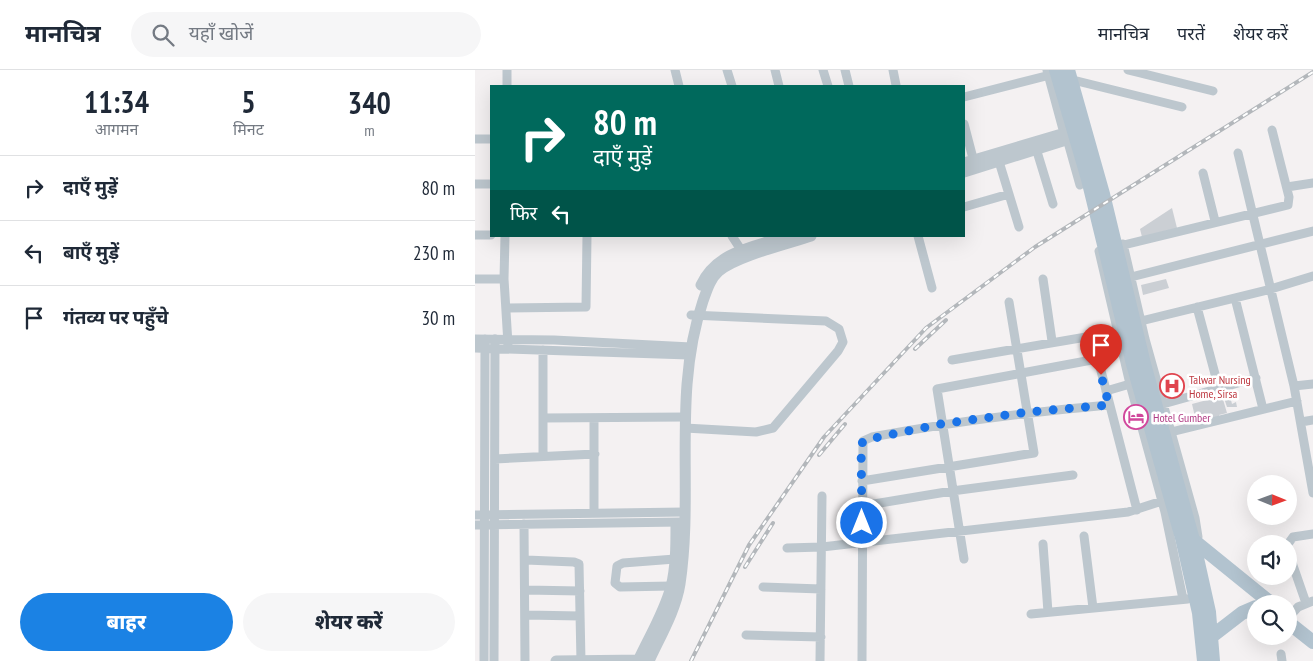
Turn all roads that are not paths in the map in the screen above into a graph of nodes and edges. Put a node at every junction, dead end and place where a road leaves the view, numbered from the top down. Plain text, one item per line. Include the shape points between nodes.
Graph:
1 (507, 70) edge
2 (675, 70) edge
3 (727, 70) edge
4 (775, 70) edge
5 (823, 70) edge
6 (845, 70) edge
7 (893, 70) edge
8 (1068, 70) edge
9 (1128, 70) edge
10 (1051, 72) edge
11 (1076, 76) edge
12 (507, 85) edge
13 (679, 85) edge
14 (731, 85) edge
15 (779, 85) edge
16 (828, 85) edge
17 (849, 85) edge
18 (896, 85) edge
19 (1213, 91) dead end
20 (965, 97) edge
21 (1182, 107) dead end
22 (965, 130) edge
23 (1272, 130) dead end
24 (1067, 136) junction
25 (475, 139) edge
26 (490, 139) edge
27 (1035, 146) junction
28 (1238, 153) dead end
29 (998, 157) junction
30 (971, 164) edge
31 (1203, 173) dead end
32 (1313, 183) edge
33 (475, 184) edge
34 (490, 184) edge
35 (1080, 185) dead end
36 (1287, 187) junction
37 (1009, 194) junction
38 (1053, 204) dead end
39 (965, 207) edge
40 (1252, 215) junction
41 (1215, 221) junction
42 (1019, 227) dead end
43 (1313, 231) edge
44 (475, 235) edge
45 (490, 235) edge
46 (505, 237) edge
47 (587, 237) edge
48 (733, 237) edge
49 (785, 237) edge
50 (807, 237) edge
51 (918, 237) edge
52 (1123, 244) junction
53 (1261, 244) junction
54 (744, 254) junction
55 (1131, 276) junction
56 (1311, 276) edge
57 (475, 279) edge
58 (504, 279) junction
59 (1043, 279) dead end
60 (1313, 287) edge
61 (932, 288) dead end
62 (1271, 289) junction
63 (1235, 298) junction
64 (1009, 302) dead end
65 (1197, 307) junction
66 (506, 308) junction
67 (695, 315) junction
68 (1141, 321) junction
69 (475, 339) edge
70 (1052, 341) junction
71 (490, 344) junction
72 (509, 344) junction
73 (475, 348) edge
74 (1017, 348) junction
75 (543, 350) junction
76 (686, 351) junction
77 (1097, 359) junction
78 (952, 360) dead end
79 (1021, 372) junction
80 (1255, 378) junction
81 (1130, 384) junction
82 (1313, 384) edge
83 (1294, 386) junction
84 (1219, 388) junction
85 (1106, 391) junction
86 (1297, 401) junction
87 (1163, 404) junction
88 (1109, 405) junction
89 (1263, 409) junction
90 (1028, 412) junction
91 (543, 418) junction
92 (595, 418) junction
93 (1313, 420) edge
94 (683, 421) junction
95 (1301, 422) junction
96 (941, 424) junction
97 (1171, 432) junction
98 (595, 454) junction
99 (543, 456) junction
100 (495, 459) junction
101 (1310, 460) edge
102 (948, 467) junction
103 (1073, 475) dead end
104 (480, 479) edge
105 (862, 481) junction
106 (952, 491) junction
107 (1313, 493) edge
108 (822, 496) dead end
109 (1162, 501) junction
110 (862, 506) junction
111 (1137, 510) junction
112 (594, 513) junction
113 (680, 517) junction
114 (480, 520) edge
115 (495, 520) junction
116 (524, 524) junction
117 (959, 531) junction
118 (1313, 534) edge
119 (1190, 535) junction
120 (1084, 536) dead end
121 (1297, 536) edge
122 (862, 540) junction
123 (1043, 544) dead end
124 (822, 547) junction
125 (787, 548) dead end
126 (964, 558) dead end
127 (675, 559) junction
128 (526, 560) junction
129 (1297, 573) edge
130 (671, 586) junction
131 (763, 587) dead end
132 (821, 589) junction
133 (525, 590) junction
134 (580, 591) junction
135 (1261, 595) edge
136 (1195, 598) junction
137 (1309, 602) edge
138 (1093, 608) junction
139 (1247, 611) edge
140 (1048, 612) junction
141 (1297, 612) edge
142 (1031, 614) dead end
143 (526, 615) junction
144 (580, 616) junction
145 (1247, 621) edge
146 (1297, 623) edge
147 (1297, 626) edge
148 (1313, 633) edge
149 (745, 635) dead end
150 (821, 637) junction
151 (1313, 642) edge
152 (1208, 650) edge
153 (484, 661) edge
154 (495, 661) edge
155 (525, 661) edge
156 (556, 661) edge
157 (581, 661) edge
158 (643, 661) edge
159 (821, 661) edge
160 (862, 661) edge

1 - 12 street
2 - 13 street
3 - 14 street
4 - 15 street
5 - 16 street
6 - 17 street
7 - 18 street
8 - 119 main road
9 - 19 street
10 - 20 street
10 - 24 street
10 - 119 main road via 1088,179 1133,364
11 - 21 street
11 - 24 street via 1089,132
22 - 30 street
23 - 36 street
24 - 27 street
24 - 35 street
25 - 26 street
27 - 29 street
27 - 38 street
28 - 40 street
29 - 30 street
29 - 37 street
31 - 41 street
32 - 36 street
33 - 34 street
36 - 40 street via 1288,205
37 - 39 street
37 - 42 street
40 - 41 street
40 - 53 street
41 - 52 street
43 - 53 street
44 - 45 street
46 - 58 street
47 - 66 street via 586,308
48 - 54 street
49 - 54 street
50 - 54 street
51 - 61 street
52 - 55 street
52 - 81 street via 1099,252
53 - 55 street
53 - 62 street
54 - 67 street via 723,258 710,268 701,284
55 - 68 street
56 - 60 street
56 - 62 street
57 - 58 street
58 - 66 street
59 - 70 street
62 - 63 street
62 - 83 street
63 - 65 street
63 - 80 street
64 - 74 street
65 - 68 street
65 - 84 street
66 - 72 street
67 - 76 street
67 - 94 street via 820,320 835,326 842,334 843,342 773,428 756,432
68 - 87 street
69 - 71 street
70 - 74 street
70 - 77 street via 1091,336
71 - 72 street
71 - 73 street
71 - 100 street
71 - 104 street
72 - 75 street
72 - 76 street
74 - 78 street
74 - 79 street
75 - 76 street
75 - 91 street
76 - 94 street
77 - 79 street
77 - 85 street
79 - 90 street
79 - 96 street via 937,389
80 - 84 street
80 - 89 street
81 - 85 street
81 - 109 street
82 - 83 street
83 - 86 street
84 - 87 street
85 - 88 street
86 - 89 street
86 - 95 street
87 - 97 street
88 - 90 street
88 - 111 street
89 - 97 street
90 - 96 street
90 - 102 street via 1034,453
91 - 92 street
91 - 99 street
92 - 94 street
92 - 98 street
93 - 95 street
94 - 113 street
95 - 101 street
96 - 102 street
96 - 105 street via 863,441
97 - 119 street via 1195,518
98 - 99 street
98 - 112 street
99 - 100 street
100 - 115 street
101 - 107 street
102 - 105 street
102 - 106 street
103 - 106 street
104 - 114 street
105 - 110 street
106 - 110 street
106 - 117 street
108 - 124 street
109 - 111 street
109 - 136 street
110 - 122 street
111 - 117 street
112 - 113 street
112 - 115 street
113 - 116 street
113 - 127 street
113 - 158 street via 683,554 679,586 673,608
114 - 115 street
114 - 153 street
115 - 116 street
115 - 154 street
116 - 128 street
117 - 122 street
117 - 126 street
118 - 121 street
119 - 135 main road
119 - 136 main road
120 - 138 street
122 - 124 street
122 - 160 street
123 - 140 street
124 - 125 street
124 - 132 street
127 - 130 street
127 - 130 street via 623,562 615,572 615,583 620,587
128 - 133 street
128 - 134 street via 578,563
129 - 137 street
130 - 158 street
131 - 132 street
132 - 150 street
133 - 134 street
133 - 143 street
134 - 144 street
136 - 138 street
136 - 152 main road
137 - 141 street
138 - 140 street
139 - 152 main road
140 - 142 street
143 - 144 street
143 - 155 street
144 - 157 street
145 - 152 main road
146 - 148 main road
147 - 151 main road
149 - 150 street
150 - 159 street
156 - 157 street
157 - 158 street

